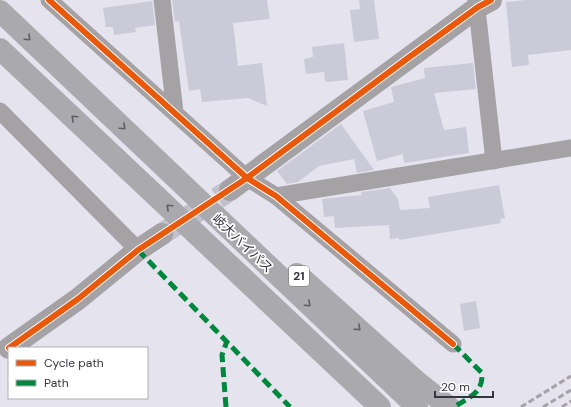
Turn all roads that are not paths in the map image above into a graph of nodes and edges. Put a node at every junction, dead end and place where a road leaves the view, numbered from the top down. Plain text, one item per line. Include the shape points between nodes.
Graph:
1 (49, 0) edge
2 (162, 0) edge
3 (482, 2) edge
4 (0, 11) edge
5 (0, 49) edge
6 (0, 111) edge
7 (175, 112) junction
8 (571, 148) edge
9 (494, 161) junction
10 (239, 184) junction
11 (276, 196) junction
12 (162, 234) tunnel mouth
13 (211, 247) junction
14 (138, 250) junction
15 (453, 344) dead end
16 (10, 347) edge
17 (8, 349) edge
18 (0, 355) edge
19 (411, 393) edge
20 (361, 407) edge
21 (380, 407) edge
22 (449, 407) edge

1 - 7 street
2 - 7 street
3 - 9 street
3 - 10 street
4 -> 19 highway, 21 via 178,179 216,202
13 -> 5 highway, 岐大バイパス
6 - 14 street
7 - 10 street
8 - 9 street
9 - 11 street
10 - 11 street
11 - 15 street
12 - 14 street
13 - 20 highway via 213,263
13 - 21 highway, 岐大バイパス
14 - 16 street via 78,299
17 - 18 street
19 - 22 highway, 21

